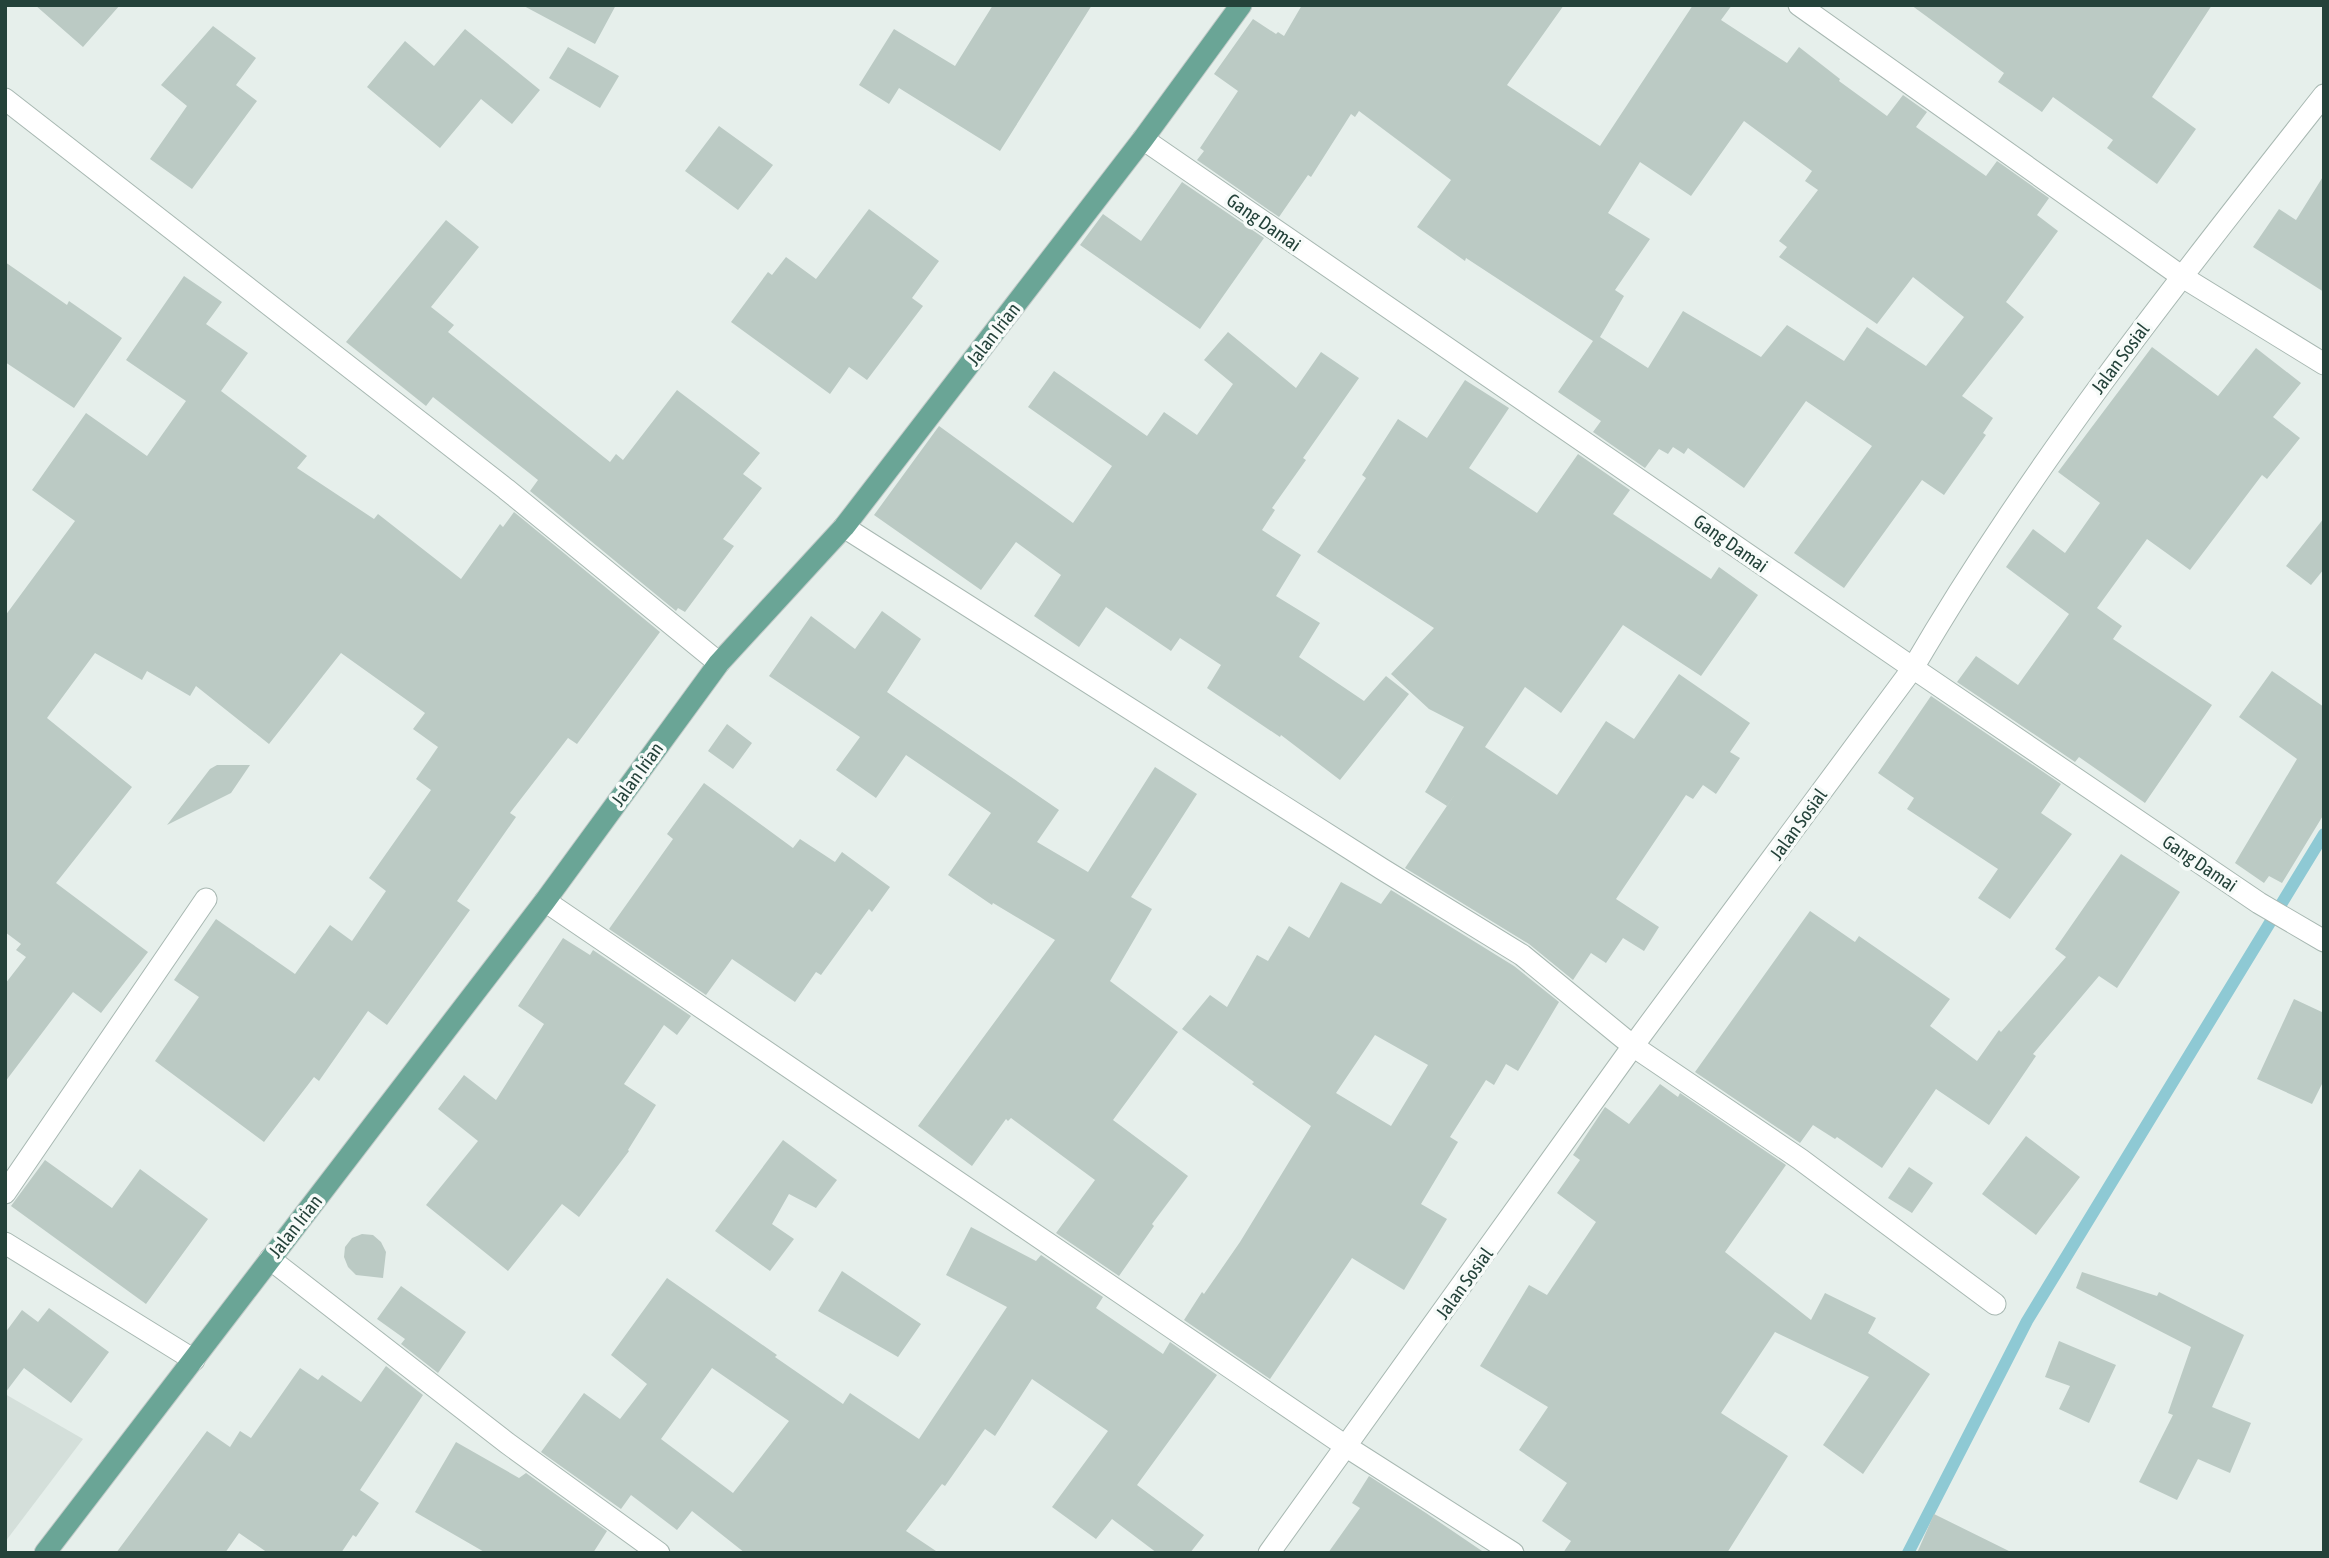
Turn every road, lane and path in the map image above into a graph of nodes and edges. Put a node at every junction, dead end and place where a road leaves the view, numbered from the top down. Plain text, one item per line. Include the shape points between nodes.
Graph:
1 (1241, 5) edge
2 (1799, 5) edge
3 (2324, 95) edge
4 (5, 99) edge
5 (1143, 139) junction
6 (2181, 276) junction
7 (2324, 364) edge
8 (844, 527) junction
9 (719, 663) junction
10 (1913, 668) junction
11 (206, 899) dead end
12 (545, 901) junction
13 (2324, 941) edge
14 (1633, 1046) junction
15 (5, 1193) edge
16 (5, 1243) edge
17 (270, 1259) junction
18 (1995, 1304) dead end
19 (194, 1360) junction
20 (1347, 1447) junction
21 (45, 1553) edge
22 (659, 1553) edge
23 (1269, 1553) edge
24 (1513, 1553) edge

1 - 5 main road, Jalan Irian
2 - 6 street
3 - 6 street, Jalan Sosial
4 - 9 street via 506,489
5 - 8 main road, Jalan Irian
5 - 10 street, Gang Damai
6 - 7 street
6 - 10 street, Jalan Sosial via 2049,454
8 - 9 main road, Jalan Irian
8 - 14 street via 1522,955
9 - 12 main road, Jalan Irian
10 - 13 street, Gang Damai via 2259,903
10 - 14 street, Jalan Sosial
11 - 15 street
12 - 17 main road, Jalan Irian
12 - 20 street
14 - 18 street via 1800,1159
14 - 20 street, Jalan Sosial
16 - 19 street
17 - 19 main road, Jalan Irian
17 - 22 street via 507,1443
19 - 21 main road, Jalan Irian
20 - 23 street, Jalan Sosial
20 - 24 street

